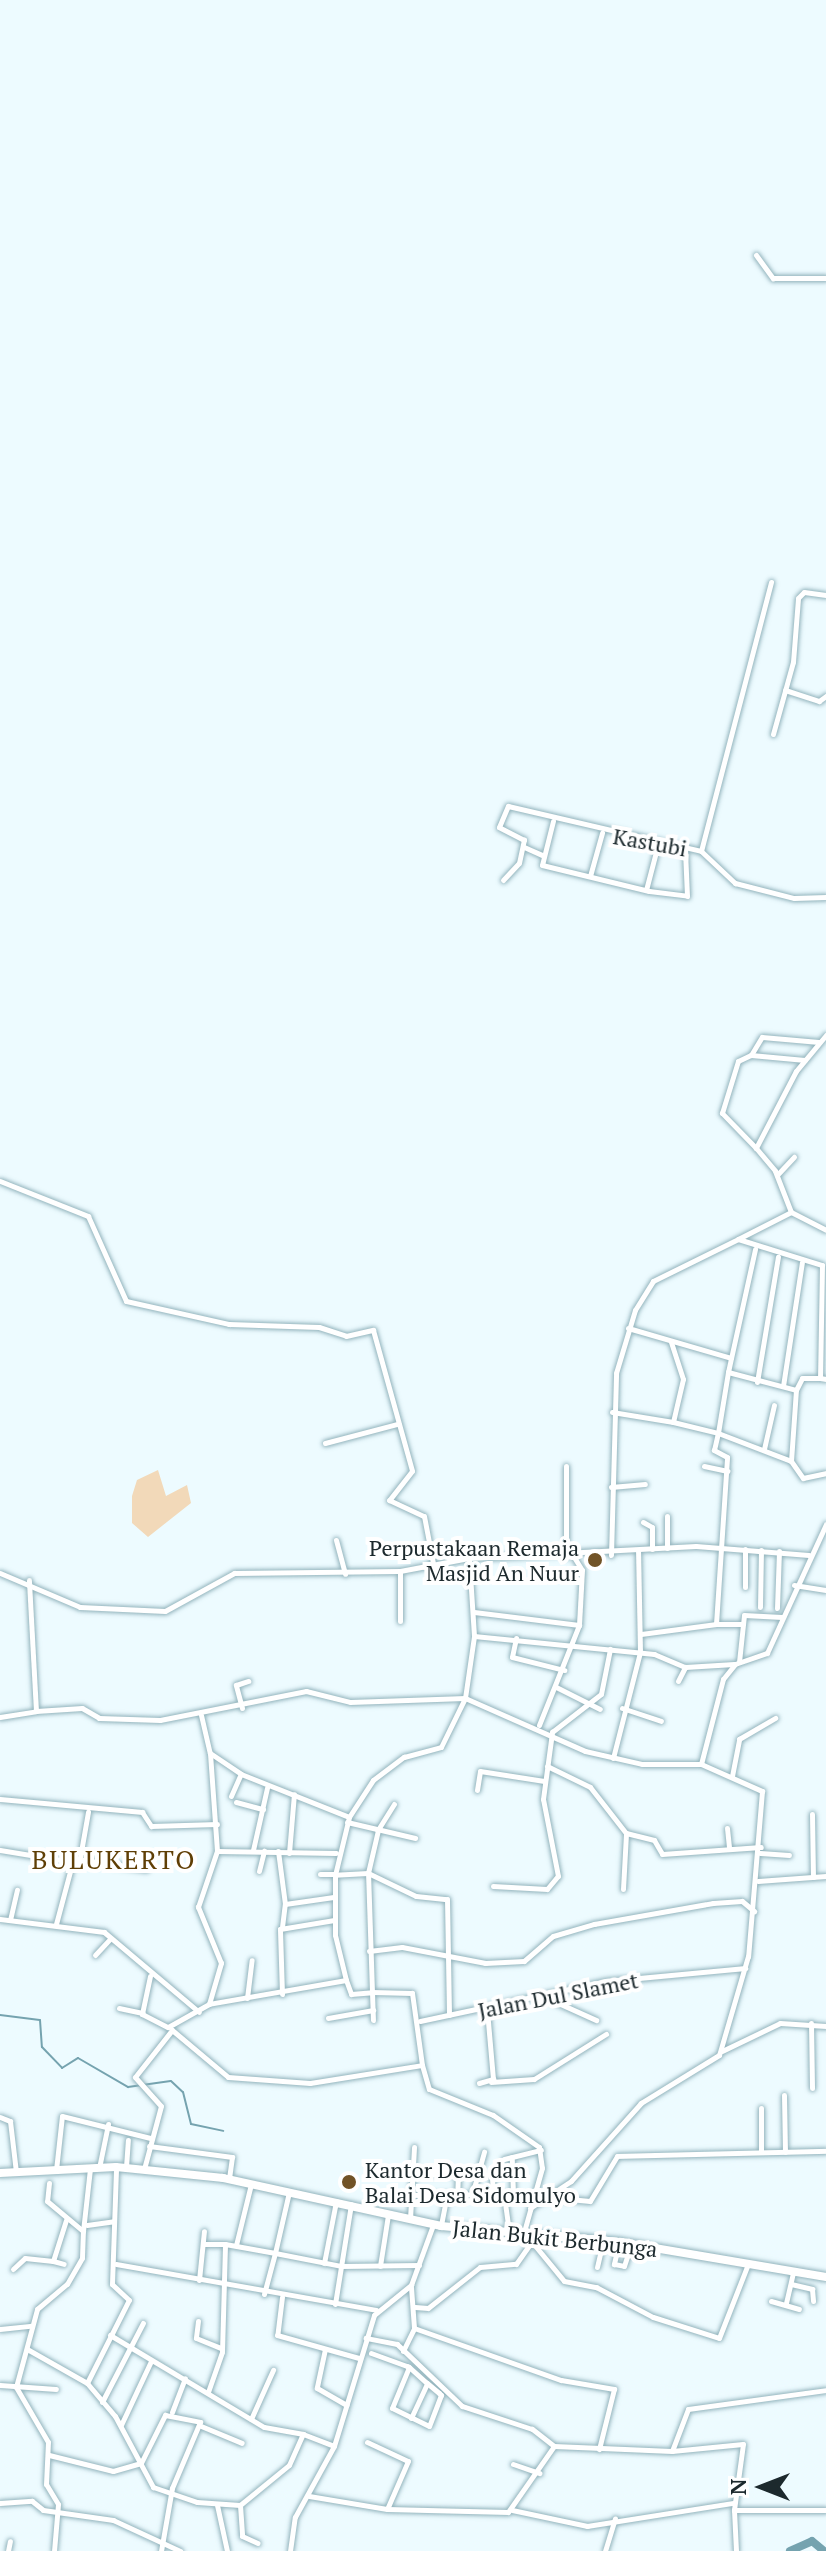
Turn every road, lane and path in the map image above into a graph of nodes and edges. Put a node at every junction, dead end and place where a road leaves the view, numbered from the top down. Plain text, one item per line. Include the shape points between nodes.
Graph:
1 (756, 255) dead end
2 (826, 278) edge
3 (771, 582) dead end
4 (826, 595) edge
5 (785, 690) junction
6 (826, 696) edge
7 (773, 734) dead end
8 (553, 821) junction
9 (602, 833) junction
10 (658, 844) junction
11 (524, 847) junction
12 (685, 850) junction
13 (701, 851) junction
14 (542, 855) junction
15 (590, 876) junction
16 (503, 880) dead end
17 (646, 890) junction
18 (826, 897) edge
19 (826, 1035) edge
20 (819, 1042) junction
21 (751, 1055) junction
22 (806, 1060) junction
23 (756, 1148) junction
24 (794, 1157) dead end
25 (777, 1175) junction
26 (0, 1181) edge
27 (791, 1212) junction
28 (826, 1230) edge
29 (738, 1239) junction
30 (755, 1249) junction
31 (778, 1257) junction
32 (802, 1262) junction
33 (628, 1328) junction
34 (671, 1341) junction
35 (823, 1348) edge
36 (731, 1358) junction
37 (728, 1372) junction
38 (823, 1378) edge
39 (757, 1382) junction
40 (783, 1386) junction
41 (796, 1390) junction
42 (774, 1405) dead end
43 (612, 1412) junction
44 (673, 1422) junction
45 (397, 1424) junction
46 (718, 1433) junction
47 (325, 1443) dead end
48 (764, 1449) junction
49 (791, 1461) junction
50 (566, 1466) dead end
51 (704, 1466) dead end
52 (727, 1471) junction
53 (826, 1473) edge
54 (645, 1484) dead end
55 (611, 1487) junction
56 (667, 1516) dead end
57 (643, 1522) dead end
58 (826, 1524) edge
59 (822, 1538) edge
60 (336, 1540) dead end
61 (667, 1548) junction
62 (720, 1548) junction
63 (652, 1549) junction
64 (745, 1549) junction
65 (638, 1550) junction
66 (761, 1550) junction
67 (779, 1551) junction
68 (611, 1555) junction
69 (809, 1555) junction
70 (566, 1556) junction
71 (574, 1557) junction
72 (469, 1558) junction
73 (433, 1563) junction
74 (400, 1571) junction
75 (0, 1573) edge
76 (345, 1574) junction
77 (29, 1580) junction
78 (794, 1585) junction
79 (745, 1587) dead end
80 (826, 1590) edge
81 (760, 1607) dead end
82 (777, 1608) dead end
83 (474, 1612) junction
84 (782, 1617) junction
85 (400, 1621) dead end
86 (716, 1624) junction
87 (741, 1624) junction
88 (579, 1625) junction
89 (641, 1634) junction
90 (474, 1636) junction
91 (516, 1638) junction
92 (572, 1646) junction
93 (610, 1649) junction
94 (640, 1652) junction
95 (737, 1663) junction
96 (685, 1667) junction
97 (564, 1670) junction
98 (248, 1681) dead end
99 (678, 1681) dead end
100 (556, 1687) junction
101 (465, 1698) junction
102 (588, 1704) junction
103 (242, 1708) junction
104 (622, 1708) junction
105 (600, 1709) dead end
106 (36, 1711) junction
107 (201, 1715) junction
108 (0, 1717) edge
109 (775, 1718) dead end
110 (661, 1721) dead end
111 (539, 1725) junction
112 (552, 1732) junction
113 (210, 1753) junction
114 (613, 1758) junction
115 (701, 1764) junction
116 (547, 1766) junction
117 (241, 1774) junction
118 (732, 1776) junction
119 (544, 1781) junction
120 (267, 1788) junction
121 (477, 1790) dead end
122 (294, 1794) junction
123 (231, 1796) dead end
124 (0, 1799) edge
125 (236, 1802) dead end
126 (394, 1804) dead end
127 (263, 1809) junction
128 (88, 1812) junction
129 (812, 1814) dead end
130 (348, 1819) junction
131 (217, 1824) junction
132 (727, 1828) dead end
133 (378, 1830) junction
134 (626, 1833) junction
135 (415, 1838) dead end
136 (729, 1848) junction
137 (758, 1848) junction
138 (0, 1850) edge
139 (253, 1850) junction
140 (217, 1851) junction
141 (264, 1851) junction
142 (278, 1851) junction
143 (289, 1853) junction
144 (336, 1853) junction
145 (789, 1855) dead end
146 (83, 1860) junction
147 (72, 1863) junction
148 (146, 1869) dead end
149 (259, 1871) dead end
150 (368, 1873) junction
151 (320, 1874) dead end
152 (335, 1874) junction
153 (826, 1876) edge
154 (813, 1877) junction
155 (758, 1881) junction
156 (493, 1886) dead end
157 (623, 1889) dead end
158 (17, 1890) dead end
159 (334, 1897) junction
160 (285, 1904) junction
161 (751, 1911) junction
162 (0, 1919) edge
163 (10, 1920) junction
164 (334, 1920) junction
165 (56, 1924) junction
166 (282, 1927) junction
167 (110, 1939) junction
168 (369, 1951) junction
169 (95, 1955) dead end
170 (448, 1956) junction
171 (252, 1960) dead end
172 (746, 1962) junction
173 (150, 1976) junction
174 (346, 1980) junction
175 (372, 1992) junction
176 (282, 1994) junction
177 (546, 1997) junction
178 (247, 1998) junction
179 (209, 2004) junction
180 (119, 2008) dead end
181 (373, 2010) junction
182 (487, 2011) junction
183 (199, 2012) junction
184 (142, 2013) junction
185 (449, 2015) junction
186 (328, 2018) dead end
187 (373, 2020) dead end
188 (596, 2020) dead end
189 (420, 2021) junction
190 (811, 2023) junction
191 (826, 2026) edge
192 (170, 2028) junction
193 (606, 2034) dead end
194 (721, 2051) junction
195 (422, 2065) junction
196 (491, 2082) junction
197 (479, 2083) dead end
198 (812, 2088) dead end
199 (784, 2095) dead end
200 (761, 2108) dead end
201 (0, 2117) edge
202 (108, 2124) junction
203 (150, 2138) junction
204 (128, 2140) dead end
205 (149, 2146) junction
206 (414, 2147) dead end
207 (541, 2150) junction
208 (826, 2151) edge
209 (484, 2152) dead end
210 (761, 2152) junction
211 (785, 2152) junction
212 (512, 2157) junction
213 (504, 2159) dead end
214 (116, 2167) junction
215 (94, 2168) junction
216 (126, 2168) junction
217 (144, 2169) junction
218 (56, 2171) junction
219 (0, 2173) edge
220 (16, 2173) junction
221 (416, 2175) junction
222 (492, 2177) dead end
223 (229, 2179) junction
224 (49, 2183) dead end
225 (252, 2183) junction
226 (289, 2191) junction
227 (410, 2195) junction
228 (472, 2195) junction
229 (493, 2195) junction
230 (504, 2196) junction
231 (547, 2196) junction
232 (457, 2198) junction
233 (446, 2199) junction
234 (336, 2200) junction
235 (351, 2203) junction
236 (530, 2208) junction
237 (389, 2214) junction
238 (66, 2220) junction
239 (410, 2220) junction
240 (114, 2221) junction
241 (437, 2225) junction
242 (85, 2228) junction
243 (204, 2231) dead end
244 (509, 2234) junction
245 (523, 2235) junction
246 (534, 2239) junction
247 (603, 2240) junction
248 (619, 2242) junction
249 (203, 2244) junction
250 (225, 2244) junction
251 (236, 2245) junction
252 (275, 2253) junction
253 (628, 2254) dead end
254 (53, 2261) junction
255 (324, 2263) junction
256 (748, 2263) junction
257 (64, 2264) dead end
258 (116, 2264) junction
259 (419, 2265) junction
260 (341, 2266) junction
261 (380, 2266) junction
262 (597, 2267) dead end
263 (13, 2269) dead end
264 (793, 2273) junction
265 (826, 2277) edge
266 (199, 2280) junction
267 (224, 2283) junction
268 (791, 2284) junction
269 (411, 2285) junction
270 (264, 2294) junction
271 (282, 2297) junction
272 (771, 2301) dead end
273 (813, 2301) dead end
274 (786, 2303) junction
275 (335, 2304) junction
276 (415, 2307) junction
277 (799, 2309) dead end
278 (376, 2310) junction
279 (198, 2321) dead end
280 (143, 2323) dead end
281 (30, 2326) junction
282 (414, 2328) junction
283 (0, 2329) edge
284 (110, 2335) junction
285 (366, 2338) junction
286 (221, 2348) junction
287 (27, 2349) junction
288 (130, 2349) junction
289 (325, 2349) junction
290 (362, 2350) junction
291 (403, 2351) junction
292 (359, 2358) junction
293 (151, 2361) junction
294 (409, 2367) junction
295 (273, 2370) dead end
296 (185, 2378) junction
297 (87, 2383) junction
298 (427, 2383) junction
299 (0, 2385) edge
300 (16, 2387) junction
301 (56, 2389) dead end
302 (826, 2390) edge
303 (208, 2392) junction
304 (102, 2402) junction
305 (347, 2406) junction
306 (172, 2412) junction
307 (411, 2418) junction
308 (251, 2419) junction
309 (121, 2425) junction
310 (201, 2426) junction
311 (303, 2434) junction
312 (367, 2442) dead end
313 (242, 2443) dead end
314 (334, 2446) junction
315 (554, 2446) junction
316 (599, 2449) junction
317 (672, 2451) junction
318 (49, 2455) junction
319 (141, 2463) junction
320 (513, 2464) dead end
321 (539, 2473) junction
322 (172, 2488) junction
323 (309, 2496) junction
324 (0, 2503) edge
325 (217, 2505) junction
326 (240, 2505) junction
327 (734, 2507) junction
328 (387, 2509) junction
329 (512, 2510) junction
330 (826, 2510) edge
331 (58, 2511) junction
332 (615, 2519) junction
333 (10, 2541) dead end
334 (161, 2542) junction
335 (258, 2543) dead end
336 (8, 2551) edge
337 (54, 2551) edge
338 (161, 2551) edge
339 (180, 2551) edge
340 (227, 2551) edge
341 (290, 2551) edge
342 (605, 2551) edge
343 (736, 2551) edge

1 - 2 street via 773,278
3 - 13 street
4 - 5 street via 799,595
5 - 6 street via 819,701
5 - 7 street
8 - 9 street, Kastubi
8 - 11 street, Kastubi via 508,806 499,827 523,837
8 - 14 street
9 - 10 street, Kastubi
9 - 15 street
10 - 12 street, Kastubi
10 - 17 street
11 - 14 street
11 - 16 street
12 - 13 street, Kastubi
12 - 17 street via 687,896
13 - 18 street, Kastubi via 730,882 796,899
14 - 15 street via 542,865
15 - 17 street
19 - 20 street
20 - 21 street via 762,1037
20 - 22 street
21 - 22 street
21 - 23 street via 734,1071 722,1113
22 - 23 street
23 - 25 street
24 - 25 street
25 - 27 street
26 - 45 street via 88,1216 126,1301 229,1324 319,1327 346,1336 373,1330
27 - 28 street
27 - 29 street
29 - 30 street
29 - 33 street via 653,1281
30 - 31 street
30 - 36 street
31 - 32 street
31 - 39 street
32 - 35 street via 825,1270
32 - 40 street
33 - 34 street
33 - 43 street
34 - 36 street
34 - 44 street via 683,1379
35 - 38 street
36 - 37 street
37 - 39 street
37 - 46 street
38 - 41 street via 801,1379
39 - 40 street
40 - 41 street
41 - 49 street
42 - 48 street
43 - 44 street
43 - 55 street
44 - 46 street
45 - 47 street
45 - 73 street via 412,1471 389,1500 424,1516
46 - 48 street
46 - 52 street via 714,1450 726,1455
48 - 49 street
49 - 53 street via 803,1478
50 - 70 street
51 - 52 street
52 - 62 street
54 - 55 street
55 - 68 street
56 - 61 street
57 - 63 street via 652,1527
58 - 59 street
59 - 69 street
60 - 76 street
61 - 62 street
61 - 63 street
62 - 64 street
62 - 86 street
63 - 65 street
64 - 66 street
64 - 79 street
65 - 68 street
65 - 89 street
66 - 67 street
66 - 81 street
67 - 69 street
67 - 82 street
68 - 71 street
69 - 78 street
70 - 71 street
70 - 72 street
71 - 88 street via 583,1580
72 - 73 street
72 - 83 street
73 - 74 street
74 - 76 street
74 - 85 street
75 - 77 street
76 - 77 street via 234,1573 165,1611 80,1607
77 - 106 street
78 - 80 street
78 - 84 street
83 - 88 street
83 - 90 street
84 - 87 street via 745,1615
84 - 95 street via 766,1655
86 - 87 street
86 - 89 street
87 - 95 street
88 - 92 street
89 - 94 street
90 - 91 street
90 - 101 street
91 - 92 street
91 - 97 street via 512,1657
92 - 93 street
92 - 97 street
93 - 94 street
93 - 102 street via 602,1691
94 - 96 street
94 - 104 street
95 - 96 street
95 - 115 street via 719,1690
96 - 99 street
97 - 100 street
98 - 103 street via 236,1685
100 - 102 street
100 - 111 street
101 - 103 street via 350,1702 306,1691
101 - 111 street
101 - 130 street via 444,1743 384,1770
102 - 105 street
102 - 112 street
103 - 107 street
104 - 110 street
104 - 114 street
106 - 107 street via 82,1708 119,1721
106 - 108 street
107 - 113 street
109 - 118 street via 739,1739
111 - 112 street
112 - 114 street
112 - 116 street
113 - 117 street
113 - 131 street
114 - 115 street
115 - 118 street
116 - 119 street
116 - 134 street via 590,1787
117 - 120 street
117 - 123 street
118 - 137 street via 764,1795
119 - 121 street via 480,1771
119 - 156 street via 558,1876 547,1889
120 - 122 street
120 - 127 street
122 - 130 street
122 - 143 street
124 - 128 street
125 - 127 street
126 - 133 street
127 - 139 street
128 - 131 street via 142,1812 151,1826
128 - 146 street
129 - 154 street
130 - 133 street
130 - 144 street
131 - 140 street
132 - 136 street
133 - 135 street
133 - 150 street
134 - 136 street via 654,1840 663,1854
134 - 157 street
136 - 137 street
137 - 145 street
137 - 155 street
138 - 147 street
139 - 140 street
139 - 141 street
140 - 179 street via 198,1907 221,1963
141 - 142 street
141 - 149 street
142 - 143 street
142 - 160 street
143 - 144 street
144 - 152 street
146 - 147 street
146 - 148 street
147 - 165 street
150 - 152 street
150 - 168 street
150 - 170 street via 416,1896 447,1899
151 - 152 street
152 - 159 street
153 - 154 street
154 - 155 street
155 - 161 street
158 - 163 street
159 - 160 street
159 - 164 street
160 - 166 street
161 - 170 street via 744,1901 713,1903 594,1924 553,1936 524,1961
161 - 172 street
162 - 163 street
163 - 165 street
164 - 166 street
164 - 174 street
165 - 167 street
166 - 176 street
167 - 169 street
167 - 173 street
168 - 170 street
168 - 175 street
170 - 185 street
171 - 178 street
172 - 177 street, Jalan Dul Slamet via 607,1981
172 - 194 street
173 - 183 street
173 - 184 street
174 - 175 street via 351,1994
174 - 176 street via 299,1984
175 - 181 street
175 - 189 street via 407,1989
176 - 178 street
177 - 182 street, Jalan Dul Slamet
177 - 188 street
178 - 179 street
179 - 183 street
180 - 184 street
181 - 186 street
181 - 187 street
182 - 185 street, Jalan Dul Slamet
182 - 196 street
183 - 192 street
184 - 192 street
185 - 189 street, Jalan Dul Slamet
189 - 195 street
190 - 191 street
190 - 194 street via 780,2023
190 - 198 street
192 - 195 street via 228,2077 310,2083
192 - 203 street via 137,2085 160,2102
193 - 196 street via 534,2079
194 - 231 street via 641,2103 571,2181
195 - 207 street via 429,2089 493,2115
196 - 197 street
199 - 211 street
200 - 210 street
201 - 220 street via 10,2121
202 - 203 street
202 - 215 street
202 - 218 street via 61,2116
203 - 205 street
204 - 216 street
205 - 217 street
205 - 223 street via 232,2157
206 - 221 street
207 - 212 street
207 - 236 street
208 - 211 street
209 - 228 street
210 - 211 street
210 - 231 street via 617,2156 590,2201
212 - 213 street
212 - 230 street via 514,2193
214 - 215 main road, Jalan Bukit Berbunga
214 - 216 main road, Jalan Bukit Berbunga
214 - 240 street
215 - 218 main road, Jalan Bukit Berbunga
215 - 242 street
216 - 217 main road, Jalan Bukit Berbunga
217 - 223 main road, Jalan Bukit Berbunga
218 - 220 main road, Jalan Bukit Berbunga
219 - 220 main road, Jalan Bukit Berbunga
221 - 227 street
221 - 232 street via 458,2173
222 - 229 street
223 - 225 main road, Jalan Bukit Berbunga
224 - 238 street via 47,2200
225 - 226 main road, Jalan Bukit Berbunga
225 - 251 street
226 - 234 main road, Jalan Bukit Berbunga
226 - 252 street
227 - 233 street
227 - 239 street
228 - 229 street
228 - 232 street
229 - 230 street
230 - 244 street
231 - 236 street
232 - 233 street
233 - 241 street
234 - 235 main road, Jalan Bukit Berbunga
234 - 255 street
235 - 237 main road, Jalan Bukit Berbunga
235 - 260 street
236 - 245 street
237 - 239 main road, Jalan Bukit Berbunga
237 - 261 street
238 - 242 street
238 - 254 street
239 - 241 main road, Jalan Bukit Berbunga
240 - 242 street
240 - 258 street
241 - 244 main road, Jalan Bukit Berbunga
241 - 259 street
242 - 281 street via 82,2258
243 - 249 street
244 - 245 main road, Jalan Bukit Berbunga
245 - 246 main road, Jalan Bukit Berbunga
246 - 247 main road, Jalan Bukit Berbunga
246 - 256 street via 564,2281 596,2287 653,2317 719,2338
246 - 276 street via 516,2264 480,2267 428,2308
247 - 248 main road, Jalan Bukit Berbunga
247 - 262 street
248 - 253 street via 614,2264 624,2266
248 - 256 main road, Jalan Bukit Berbunga
249 - 250 street
249 - 266 street
250 - 251 street
250 - 267 street
251 - 252 street
252 - 255 street
252 - 270 street
254 - 257 street
254 - 263 street via 25,2258
255 - 260 street
256 - 264 main road, Jalan Bukit Berbunga
258 - 266 street
258 - 284 street via 112,2285 129,2300
259 - 261 street
259 - 269 street
260 - 261 street
260 - 275 street
264 - 265 main road, Jalan Bukit Berbunga
264 - 268 street
266 - 267 street
267 - 270 street
267 - 286 street
268 - 273 street via 812,2289
268 - 274 street
269 - 276 street
269 - 278 street
270 - 271 street
271 - 275 street
271 - 289 street via 277,2335
272 - 274 street
274 - 277 street
275 - 278 street
276 - 282 street
278 - 285 street
279 - 286 street via 196,2338
280 - 288 street
281 - 283 street
281 - 287 street
282 - 291 street
282 - 316 street via 561,2380 613,2388
284 - 288 street
284 - 297 street
285 - 290 street
285 - 291 street
286 - 303 street
287 - 297 street
287 - 300 street
288 - 293 street
288 - 304 street
289 - 292 street
289 - 305 street via 317,2388
290 - 292 street
290 - 294 street
291 - 315 street via 462,2406 532,2429
292 - 305 street
293 - 296 street
293 - 309 street
294 - 298 street
294 - 307 street via 392,2408
295 - 308 street
296 - 303 street
296 - 306 street
297 - 304 street
298 - 307 street
298 - 307 street via 442,2400 429,2426
299 - 300 street
300 - 301 street
300 - 318 street
302 - 317 street via 688,2409
303 - 308 street
304 - 309 street
305 - 314 street
306 - 310 street
306 - 319 street
308 - 311 street via 283,2435 292,2428
309 - 319 street
310 - 313 street
310 - 322 street
311 - 314 street
311 - 326 street via 289,2465
312 - 328 street via 408,2461
314 - 323 street
315 - 316 street
315 - 321 street
316 - 317 street
317 - 327 street via 744,2444
318 - 319 street via 109,2471
318 - 331 street via 46,2484
319 - 322 street via 153,2487
320 - 321 street
321 - 329 street
322 - 325 street
322 - 334 street
323 - 328 street
323 - 341 street via 293,2522
324 - 331 street via 32,2501
325 - 326 street
325 - 340 street
326 - 335 street via 242,2536
327 - 330 street
327 - 332 street
327 - 343 street
328 - 329 street
329 - 332 street via 587,2526
331 - 334 street via 113,2520
331 - 337 street
332 - 342 street
333 - 336 street
334 - 338 street
334 - 339 street

